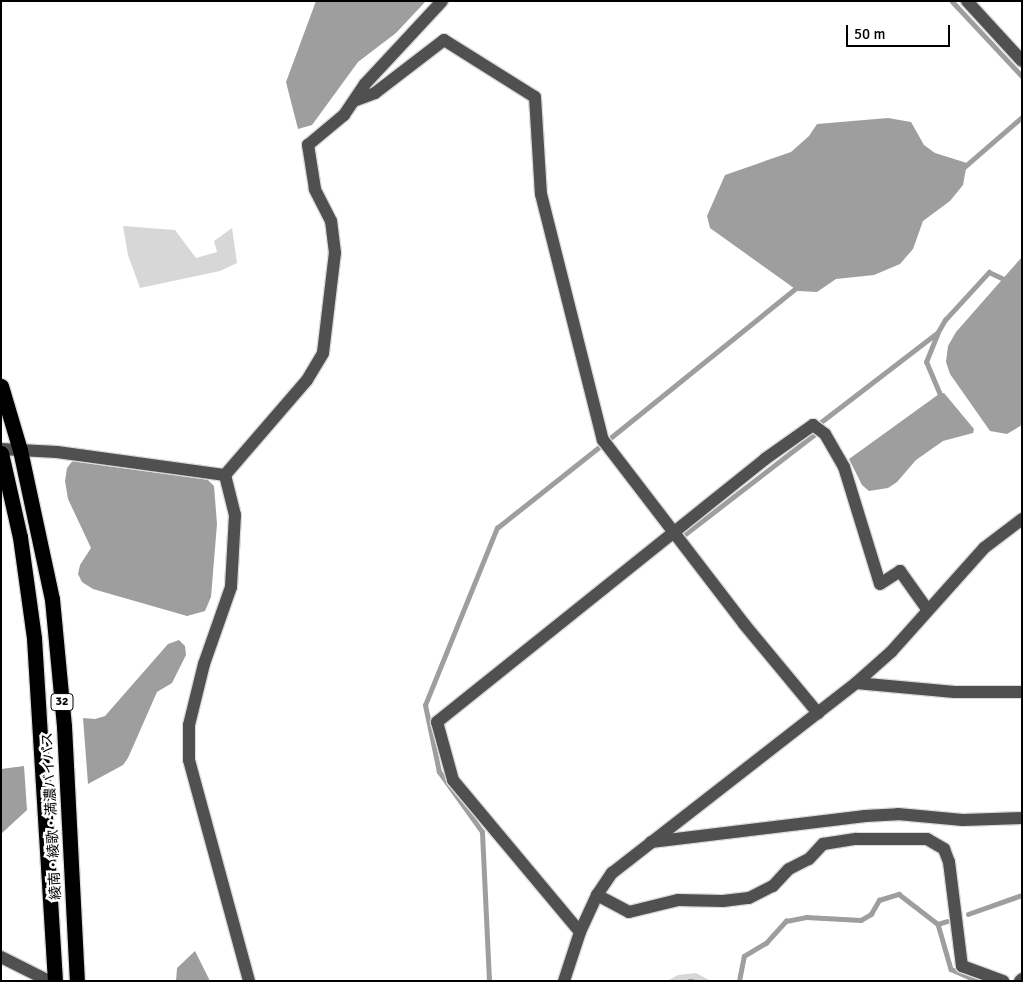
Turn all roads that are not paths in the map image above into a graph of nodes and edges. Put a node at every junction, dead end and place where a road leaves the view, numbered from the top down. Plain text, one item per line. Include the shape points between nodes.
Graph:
1 (442, 1) edge
2 (967, 1) edge
3 (1022, 61) edge
4 (356, 100) junction
5 (1, 386) edge
6 (20, 450) junction
7 (1, 451) edge
8 (225, 475) junction
9 (1022, 518) edge
10 (674, 532) junction
11 (927, 609) junction
12 (856, 683) junction
13 (1022, 692) edge
14 (818, 713) junction
15 (1022, 818) edge
16 (651, 842) junction
17 (597, 895) junction
18 (580, 932) junction
19 (1, 956) edge
20 (49, 981) edge
21 (55, 981) edge
22 (77, 981) edge
23 (249, 981) edge
24 (564, 981) edge
25 (1003, 981) edge

1 - 4 street via 365,84
2 - 3 street
4 - 8 street via 308,145 315,189 331,220 335,253 323,353 307,380
4 - 10 street via 375,93 444,40 535,97 541,194 600,434
5 - 6 highway, 綾南・綾歌・満濃バイパス / 32
6 - 7 street
6 - 8 street via 67,453
6 - 22 highway, 綾南・綾歌・満濃バイパス / 32 via 52,599 64,726
7 - 21 highway, 綾南・綾歌・満濃バイパス / 32 via 20,537 34,638 42,724
8 - 23 street via 235,515 231,587 204,664 189,725 189,760
9 - 11 street via 984,548
10 - 11 street via 765,459 813,426 825,434 844,467 880,584 900,571
10 - 14 street
10 - 18 street via 437,722 453,780
11 - 12 street via 891,652
12 - 13 street via 955,692
12 - 14 street
14 - 16 street
15 - 16 street via 963,820 898,814 865,816
16 - 17 street via 612,873
17 - 18 street
17 - 25 street via 629,912 678,900 749,898 772,886 789,869 809,859 823,844 856,839 927,839 944,849 949,862 962,966
18 - 24 street
19 - 20 street

